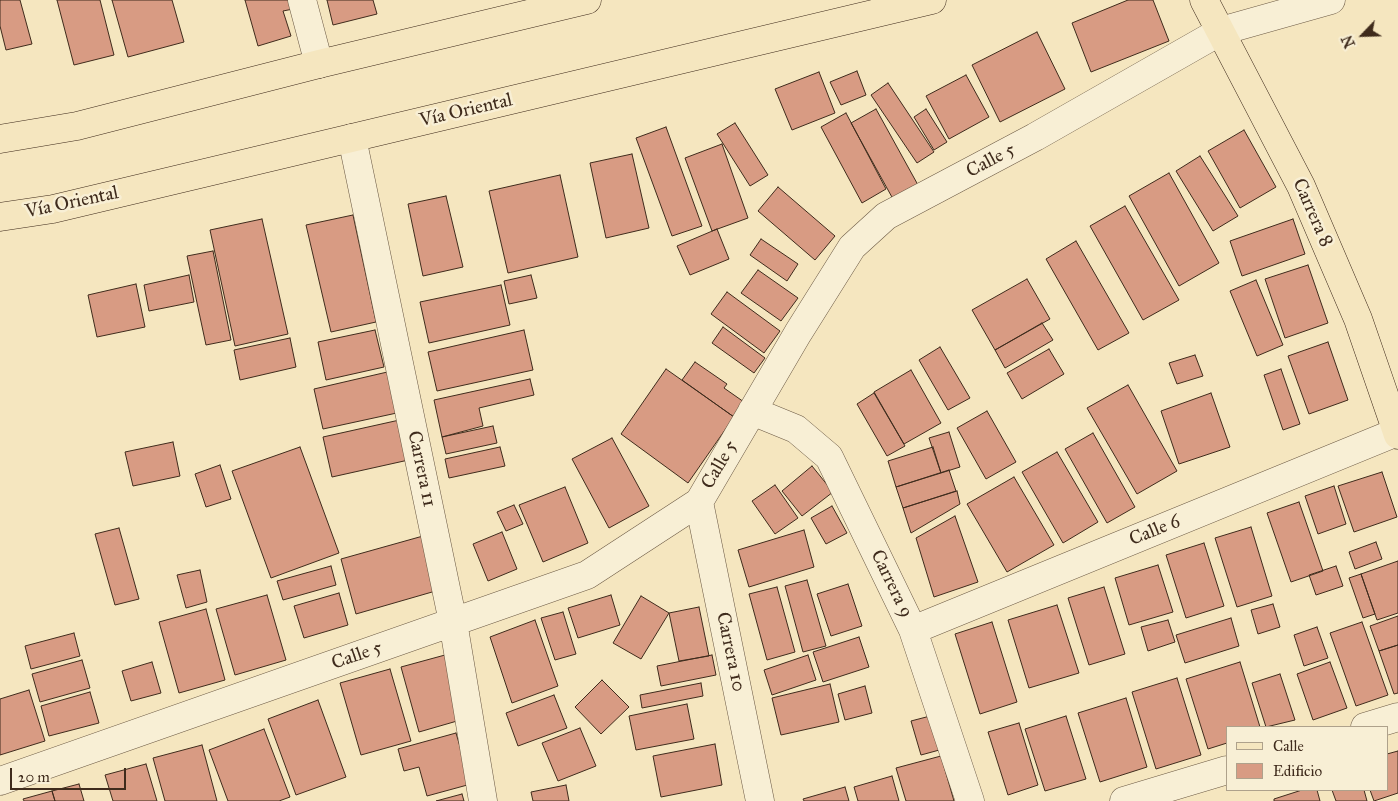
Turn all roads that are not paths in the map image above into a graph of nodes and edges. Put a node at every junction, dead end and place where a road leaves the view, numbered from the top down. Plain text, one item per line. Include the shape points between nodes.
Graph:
1 (302, 0) edge
2 (587, 0) edge
3 (932, 0) edge
4 (1204, 0) edge
5 (1331, 0) edge
6 (1222, 31) junction
7 (319, 64) junction
8 (352, 138) junction
9 (0, 139) edge
10 (0, 217) edge
11 (752, 411) junction
12 (1397, 434) edge
13 (699, 502) junction
14 (453, 622) junction
15 (913, 630) junction
16 (1398, 717) edge
17 (1368, 726) edge
18 (1226, 770) edge
19 (0, 781) edge
20 (484, 801) edge
21 (760, 801) edge
22 (970, 801) edge
23 (1124, 801) edge

1 - 7 street
2 - 7 main road
3 - 8 main road, Vía Oriental
4 - 6 main road, Carrera 8
5 - 6 street, Calle 5
6 - 11 street, Calle 5 via 1035,138 886,216 852,247
6 - 12 main road, Carrera 8 via 1316,222 1358,319
7 - 9 main road via 77,126
8 - 10 main road, Vía Oriental via 53,209
8 - 14 street, Carrera 11
11 - 13 street, Calle 5
11 - 15 street, Carrera 9 via 796,430 829,457
12 - 15 street, Calle 6
13 - 14 street, Calle 5 via 586,575
13 - 21 street, Carrera 10
14 - 19 street, Calle 5
14 - 20 street, Carrera 11
15 - 22 street, Carrera 9
16 - 17 street
18 - 23 street

